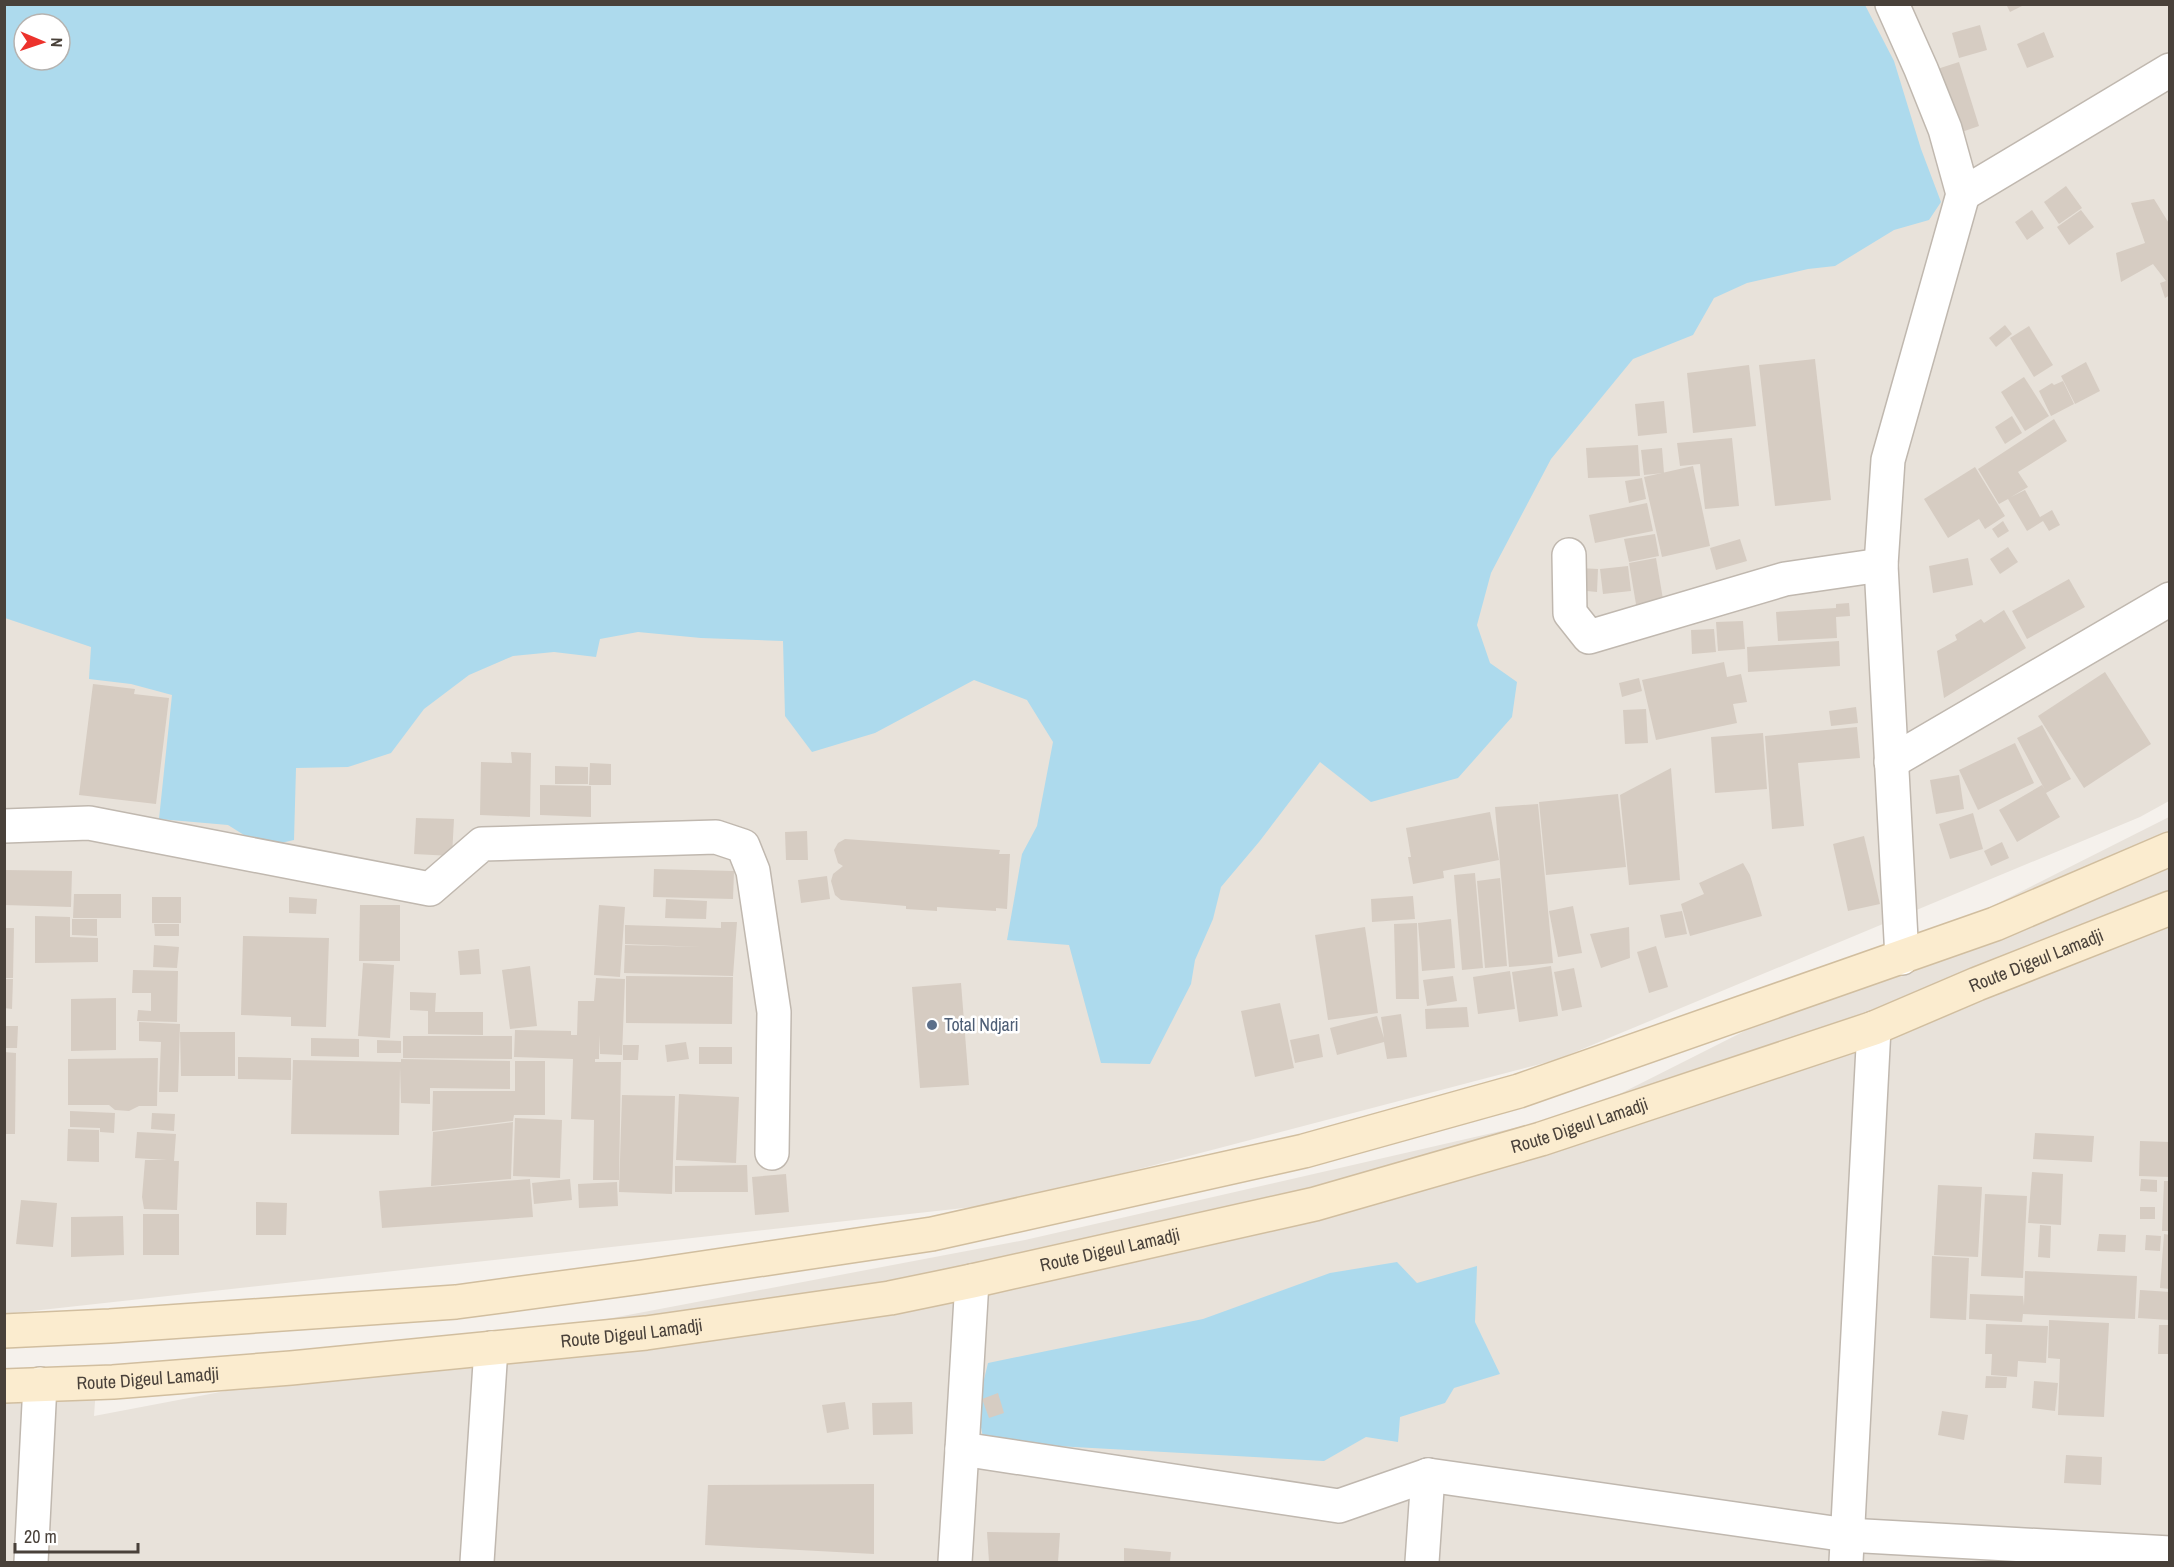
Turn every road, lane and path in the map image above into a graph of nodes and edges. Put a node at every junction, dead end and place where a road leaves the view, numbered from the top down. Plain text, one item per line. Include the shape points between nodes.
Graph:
1 (1892, 4) edge
2 (2169, 70) edge
3 (1963, 194) junction
4 (1569, 555) dead end
5 (1881, 566) junction
6 (2169, 599) edge
7 (1891, 762) junction
8 (4, 826) edge
9 (2169, 849) edge
10 (2169, 908) edge
11 (1902, 958) junction
12 (1874, 1028) junction
13 (772, 1153) dead end
14 (972, 1281) junction
15 (4, 1331) edge
16 (491, 1348) junction
17 (40, 1384) junction
18 (4, 1386) edge
19 (962, 1449) junction
20 (1428, 1475) junction
21 (1847, 1549) edge
22 (2169, 1553) edge
23 (31, 1563) edge
24 (477, 1563) edge
25 (955, 1563) edge
26 (1422, 1563) edge

1 - 3 street via 1945,129
2 - 3 street
3 - 5 street via 1888,460
4 - 5 street via 1570,613 1589,637 1785,579
5 - 7 street
6 - 7 street
7 - 11 street
8 - 13 street via 89,823 430,889 483,843 716,837 743,846 753,871 774,1012
9 - 11 main road via 1995,924
10 - 12 main road, Route Digeul Lamadji
11 - 15 main road via 1519,1091 1304,1151 932,1234 456,1302
12 - 14 main road, Route Digeul Lamadji via 1541,1139 1326,1201
12 - 21 street
14 - 16 main road, Route Digeul Lamadji via 890,1298 646,1333
14 - 19 street
16 - 17 main road, Route Digeul Lamadji via 291,1368
16 - 24 street
17 - 18 main road, Route Digeul Lamadji
17 - 23 street
19 - 20 street via 1339,1506
19 - 25 street
20 - 21 street
20 - 26 street
21 - 22 street

